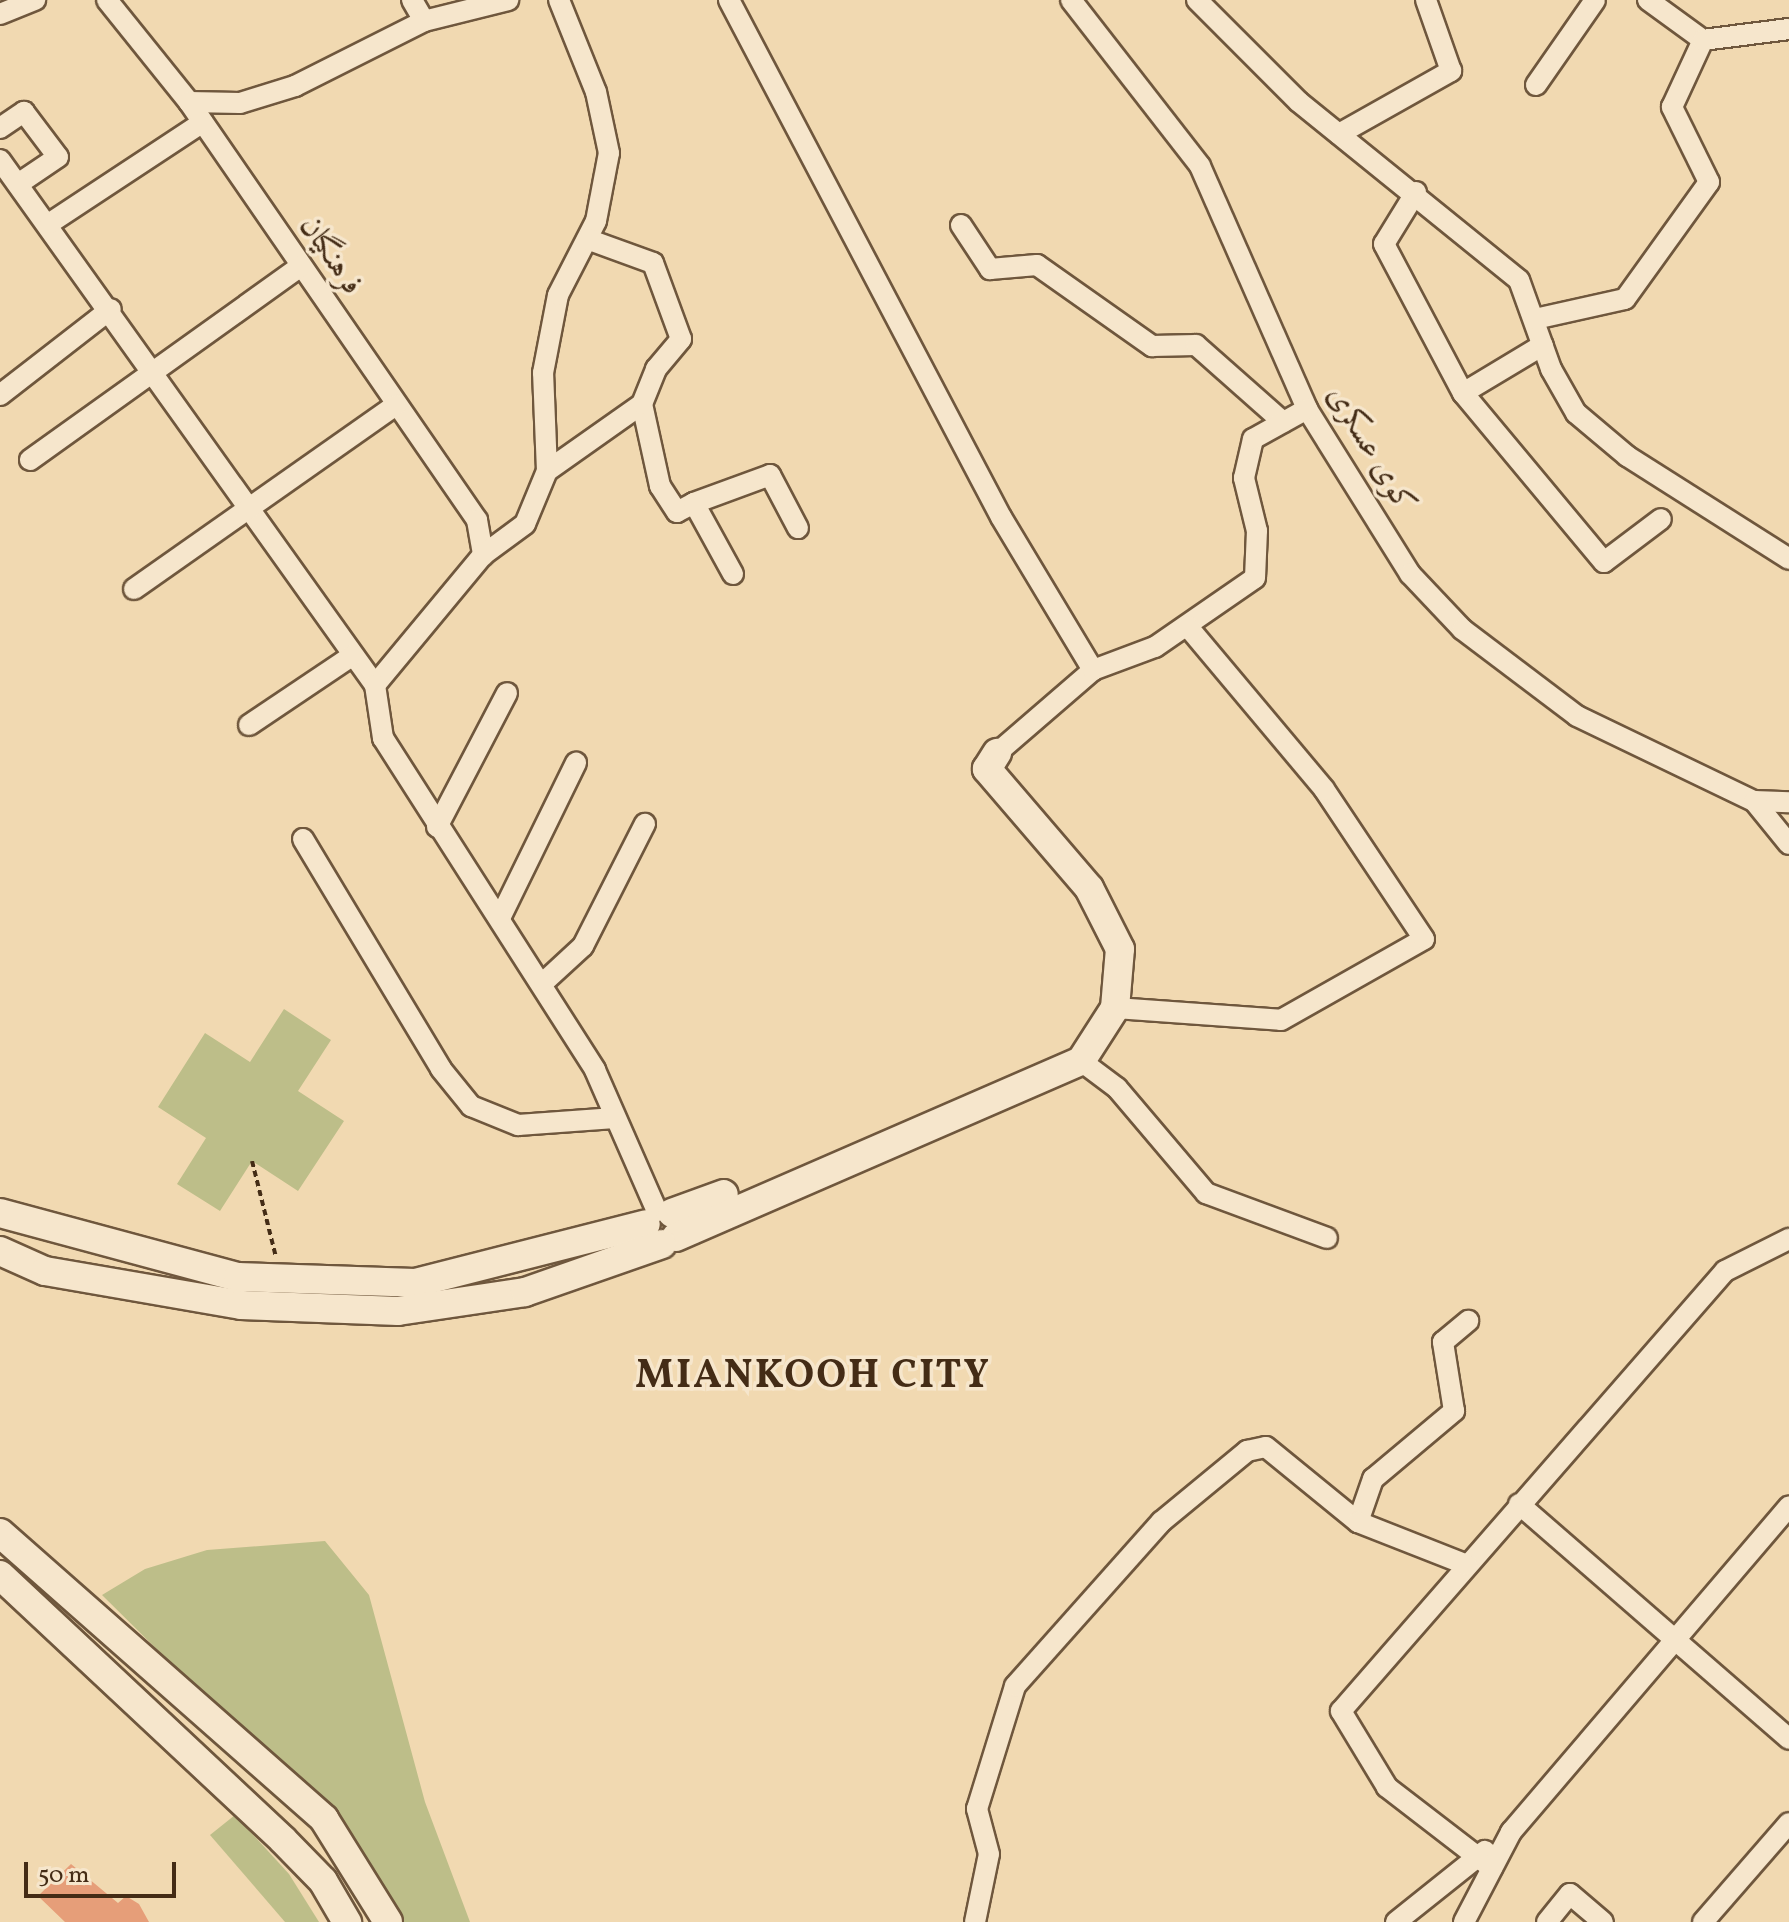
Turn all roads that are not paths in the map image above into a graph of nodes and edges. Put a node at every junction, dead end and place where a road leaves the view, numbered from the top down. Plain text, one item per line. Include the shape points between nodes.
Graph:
1 (35, 0) edge
2 (107, 0) edge
3 (412, 0) edge
4 (508, 0) edge
5 (559, 0) edge
6 (729, 0) edge
7 (1071, 0) edge
8 (1197, 0) edge
9 (1426, 0) edge
10 (1595, 0) edge
11 (1648, 0) edge
12 (0, 14) edge
13 (424, 21) junction
14 (1789, 29) edge
15 (1703, 40) junction
16 (1536, 85) dead end
17 (189, 102) junction
18 (203, 122) junction
19 (0, 128) edge
20 (1339, 134) junction
21 (0, 160) edge
22 (18, 184) junction
23 (1416, 192) junction
24 (50, 223) junction
25 (961, 225) dead end
26 (587, 239) junction
27 (301, 266) junction
28 (111, 309) junction
29 (1535, 319) junction
30 (1543, 345) junction
31 (152, 368) junction
32 (1463, 393) junction
33 (0, 395) edge
34 (642, 404) junction
35 (396, 405) junction
36 (1307, 409) junction
37 (1283, 422) junction
38 (30, 460) dead end
39 (547, 471) junction
40 (694, 503) junction
41 (249, 510) junction
42 (1661, 519) dead end
43 (798, 528) dead end
44 (483, 555) junction
45 (1789, 559) edge
46 (733, 574) dead end
47 (134, 589) dead end
48 (1188, 627) junction
49 (353, 655) junction
50 (1093, 670) junction
51 (375, 685) junction
52 (507, 693) dead end
53 (249, 725) dead end
54 (997, 753) joint
55 (576, 763) dead end
56 (1754, 801) junction
57 (1789, 802) edge
58 (645, 824) dead end
59 (437, 827) junction
60 (303, 839) dead end
61 (1789, 844) edge
62 (500, 918) junction
63 (544, 982) junction
64 (1115, 1008) junction
65 (1081, 1061) junction
66 (615, 1118) junction
67 (0, 1213) edge
68 (663, 1226) junction
69 (1327, 1238) dead end
70 (1789, 1239) edge
71 (0, 1251) edge
72 (1468, 1321) dead end
73 (1519, 1504) junction
74 (1789, 1507) edge
75 (1358, 1522) junction
76 (0, 1533) edge
77 (1467, 1565) junction
78 (0, 1575) edge
79 (1674, 1640) junction
80 (1789, 1739) edge
81 (1789, 1823) edge
82 (1484, 1863) junction
83 (347, 1922) edge
84 (388, 1922) edge
85 (975, 1922) edge
86 (1396, 1922) edge
87 (1464, 1922) edge
88 (1547, 1922) edge
89 (1603, 1922) edge
90 (1703, 1922) edge

1 - 12 street
2 - 17 street, فرهنگیان
3 - 13 street
4 - 13 street
5 - 26 street via 596,92 609,153
6 - 50 street via 1001,517
7 - 36 street, کوی عسکری via 1200,166
8 - 20 street via 1237,46
9 - 20 street via 1451,71
10 - 16 street
11 - 15 street
13 - 17 street via 295,86 240,103
14 - 15 street
15 - 29 street via 1672,107 1709,182 1625,299
17 - 18 street, فرهنگیان
18 - 24 street
18 - 27 street, فرهنگیان
19 - 22 street via 24,112 58,157
20 - 23 street
21 - 22 street
22 - 24 street
23 - 29 street via 1519,280
23 - 32 street via 1384,244
24 - 28 street
25 - 37 street via 990,269 1037,265 1152,346 1196,345
26 - 34 street via 653,263 681,339 656,369
26 - 39 street via 558,295 543,373
27 - 31 street
27 - 35 street, فرهنگیان
28 - 31 street
28 - 33 street
29 - 30 street
30 - 32 street
30 - 45 street via 1576,413 1627,456
31 - 38 street
31 - 41 street
32 - 42 street via 1604,562
34 - 39 street
34 - 40 street via 660,486 677,512
35 - 41 street
35 - 44 street, فرهنگیان via 477,520
36 - 37 street
36 - 56 street, کوی عسکری via 1410,574 1462,629 1577,716
37 - 48 street via 1253,439 1244,478 1257,531 1255,578
39 - 44 street via 525,524
40 - 43 street via 770,475
40 - 46 street
41 - 47 street
41 - 49 street
44 - 51 street
48 - 50 street
48 - 64 street via 1324,789 1424,939 1281,1020
49 - 51 street
49 - 53 street
50 - 54 street
51 - 59 street via 383,738
52 - 59 street
54 - 64 main road via 987,769 1089,888 1120,949
55 - 62 street
56 - 57 street
56 - 61 street
58 - 63 street via 583,946
59 - 62 street
60 - 66 street via 441,1069 471,1106 518,1125
62 - 63 street
63 - 66 street
64 - 65 main road
65 - 68 main road
65 - 69 street via 1117,1088 1206,1193
66 - 68 street
67 - 68 main road via 238,1277 415,1283
68 - 71 main road via 525,1292 398,1311 241,1305 45,1271
70 - 73 street via 1725,1271
72 - 75 street via 1443,1342 1454,1411 1373,1479
73 - 77 street
73 - 79 street
74 - 79 street
75 - 77 street
75 - 85 street via 1266,1447 1247,1451 1161,1522 1015,1686 977,1809 989,1854
76 - 84 main road via 324,1819
77 - 82 street via 1341,1711 1387,1787
78 - 83 main road via 293,1850 323,1881
79 - 80 street
79 - 82 street
81 - 90 street
82 - 86 street
82 - 87 street
88 - 89 street via 1570,1894

